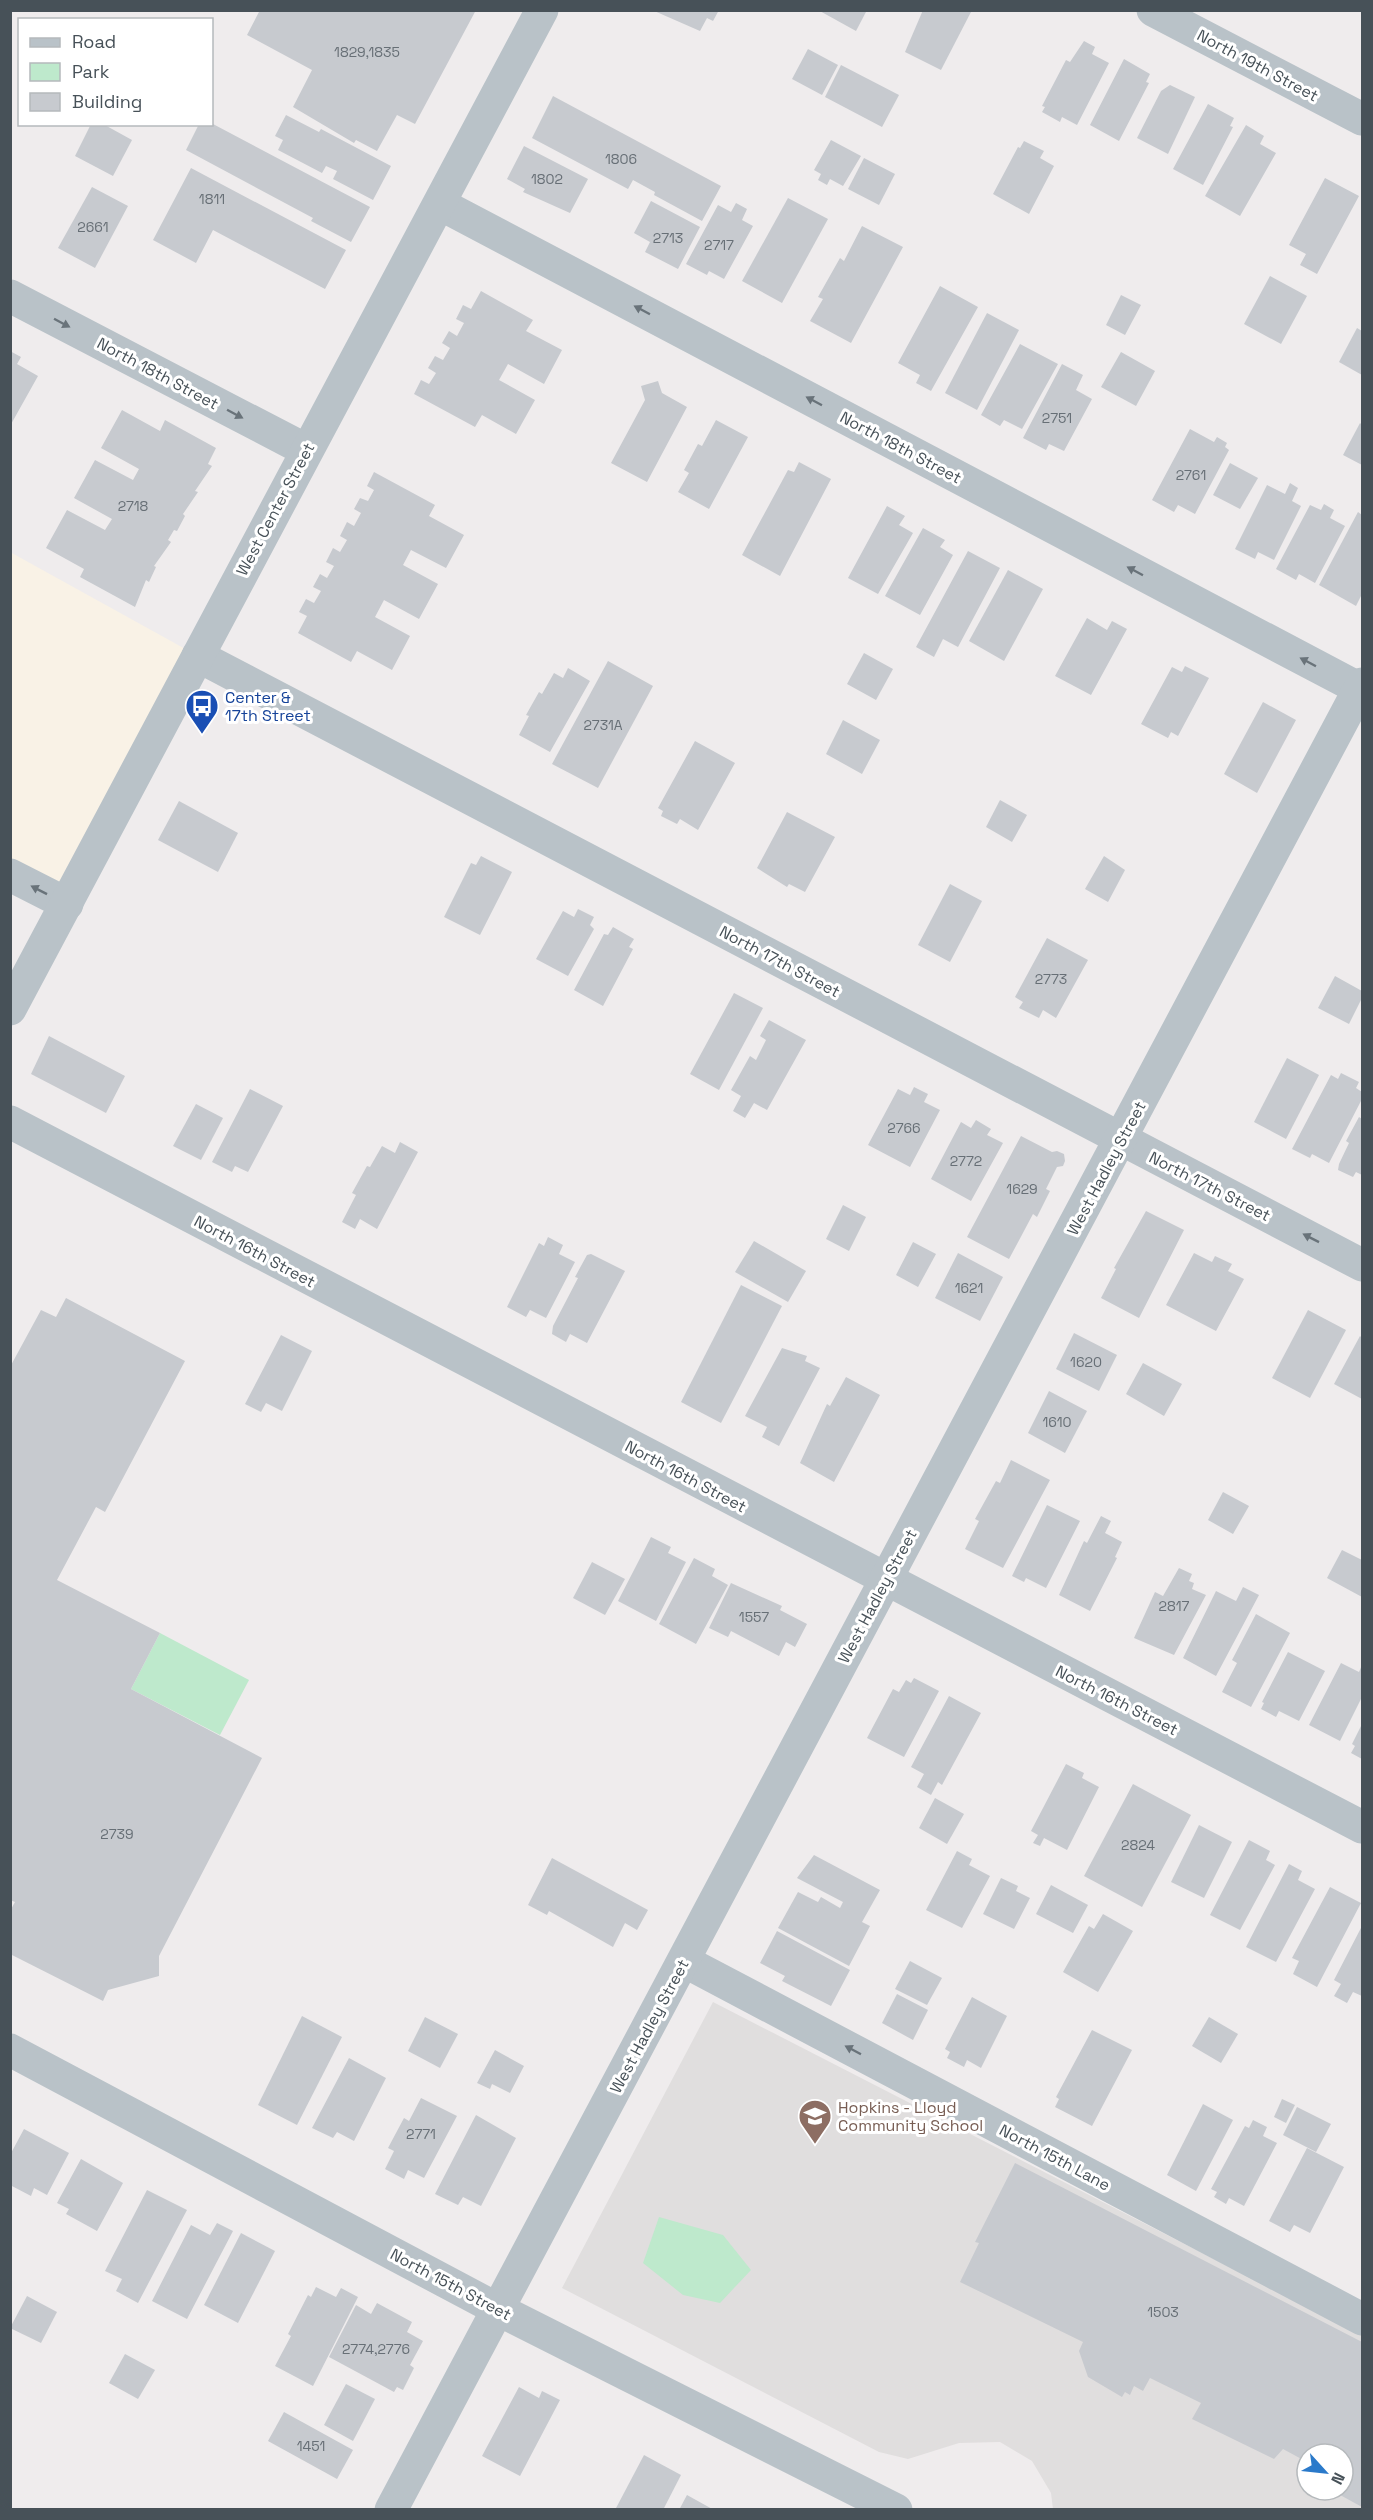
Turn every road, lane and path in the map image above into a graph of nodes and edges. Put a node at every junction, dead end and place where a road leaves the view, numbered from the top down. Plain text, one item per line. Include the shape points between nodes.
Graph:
1 (542, 10) edge
2 (1154, 10) edge
3 (1362, 119) edge
4 (440, 204) junction
5 (10, 296) edge
6 (306, 450) junction
7 (198, 656) junction
8 (1362, 688) edge
9 (10, 875) edge
10 (67, 904) junction
11 (10, 1009) edge
12 (10, 1122) edge
13 (1121, 1140) junction
14 (1362, 1265) edge
15 (885, 1580) junction
16 (1362, 1827) edge
17 (684, 1961) junction
18 (10, 2050) edge
19 (499, 2310) junction
20 (1362, 2319) edge
21 (391, 2510) edge
22 (896, 2510) edge

1 - 4 street, West Center Street
2 - 3 street, North 19th Street
4 - 6 street, West Center Street
8 -> 4 street, North 18th Street
5 -> 6 street, North 18th Street
6 - 7 street, West Center Street
7 - 10 street, West Center Street
7 - 13 street, North 17th Street
8 - 13 street, West Hadley Street
10 -> 9 street
10 - 11 street, West Center Street
12 - 15 street, North 16th Street
14 -> 13 street, North 17th Street
13 - 15 street, West Hadley Street
15 - 16 street, North 16th Street
15 - 17 street, West Hadley Street
17 - 19 street, West Hadley Street
20 -> 17 street, North 15th Lane
18 - 19 street, North 15th Street
19 - 21 street, West Hadley Street
19 - 22 street, North 15th Street

